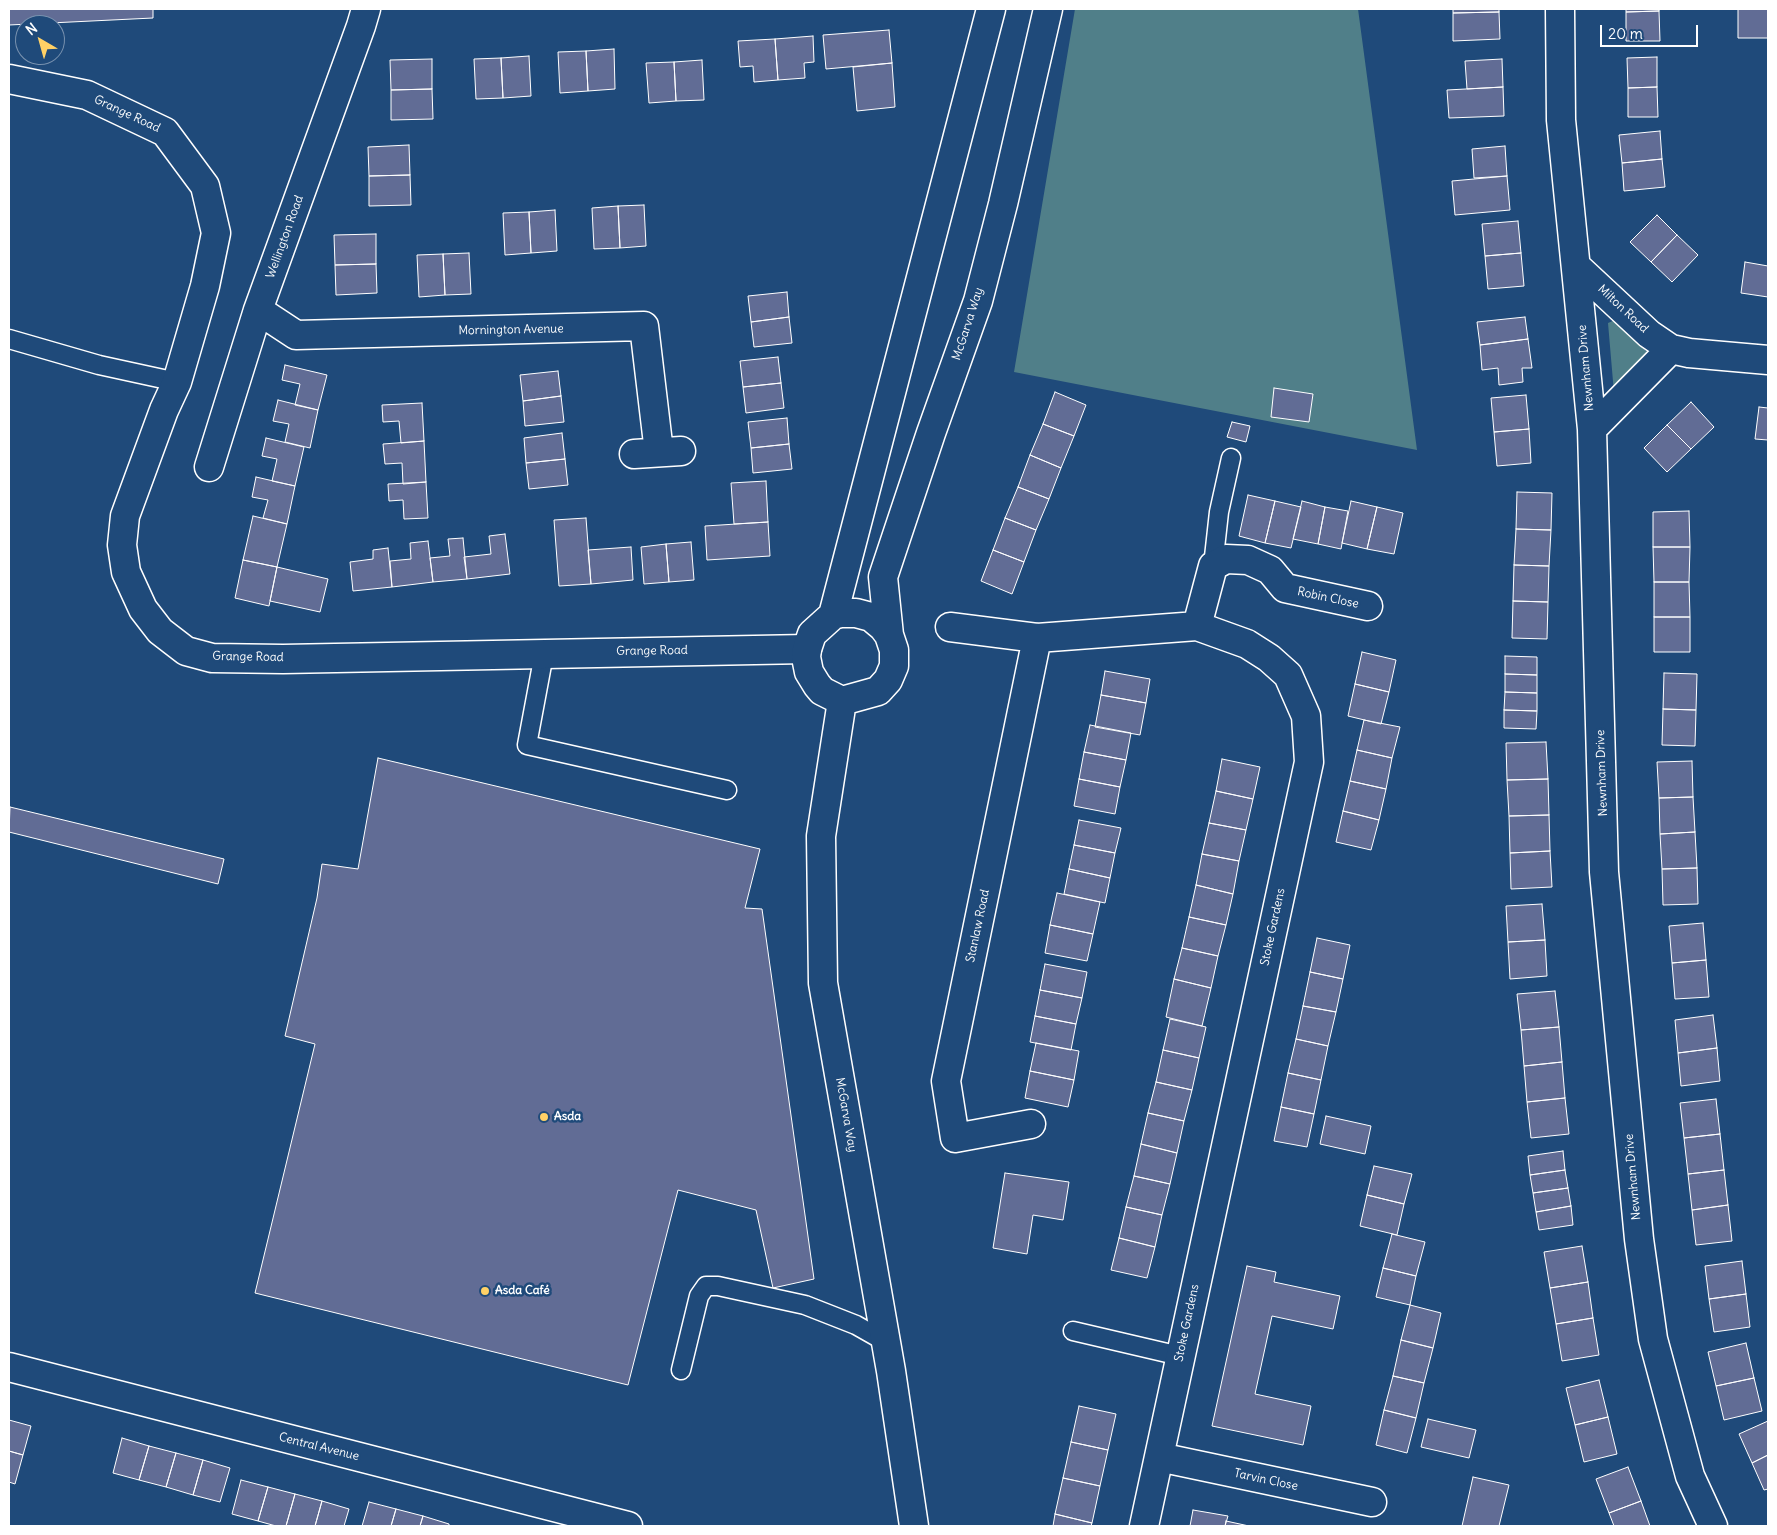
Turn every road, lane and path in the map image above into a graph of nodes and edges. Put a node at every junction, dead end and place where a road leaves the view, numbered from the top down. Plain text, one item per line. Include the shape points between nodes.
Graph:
1 (366, 9) edge
2 (371, 9) edge
3 (992, 9) edge
4 (1048, 9) edge
5 (1560, 9) edge
6 (9, 79) edge
7 (1576, 266) junction
8 (258, 310) junction
9 (9, 339) edge
10 (1672, 349) junction
11 (1768, 360) edge
12 (177, 382) junction
13 (1592, 430) junction
14 (658, 453) dead end
15 (1231, 458) dead end
16 (208, 467) dead end
17 (1213, 566) junction
18 (1368, 606) dead end
19 (833, 615) junction
20 (1197, 626) junction
21 (950, 627) dead end
22 (889, 636) junction
23 (1037, 638) junction
24 (807, 649) junction
25 (544, 654) junction
26 (842, 701) junction
27 (727, 790) dead end
28 (1031, 1124) dead end
29 (1073, 1331) dead end
30 (886, 1342) junction
31 (1180, 1356) junction
32 (9, 1367) edge
33 (682, 1370) dead end
34 (1159, 1458) junction
35 (1372, 1502) dead end
36 (628, 1526) edge
37 (914, 1526) edge
38 (1144, 1526) edge
39 (1713, 1526) edge

1 - 2 street
1 - 8 street, Wellington Road
3 - 19 street
4 - 22 street, McGarva Way via 978,301 883,577
5 - 7 street, Newnham Drive via 1561,120
6 - 12 street, Grange Road via 87,96 165,132 205,186 216,233 206,286
7 - 10 street, Milton Road via 1649,334
7 - 13 street, Newnham Drive
8 - 14 street, Mornington Avenue via 296,335 644,326
8 - 16 street, Wellington Road
9 - 12 lane via 99,365
10 - 11 street, Milton Road
10 - 13 street
12 - 25 street, Grange Road via 125,516 122,545 126,572 143,609 160,631 186,651 212,658
13 - 39 street, Newnham Drive via 1604,872 1639,1239 1653,1339 1690,1476
15 - 17 lane via 1219,512
17 - 18 street, Robin Close via 1226,559 1248,560 1270,570 1285,588
17 - 20 street
19 - 22 street via 856,613 871,618 883,626
19 - 24 street via 812,634
20 - 23 street, Stoke Gardens
20 - 31 street, Stoke Gardens via 1247,644 1288,675 1306,716 1309,762
21 - 23 street, Stoke Gardens
22 - 26 street via 894,650 894,666 888,680 878,691
23 - 28 street, Stanlaw Road via 946,1081 955,1138
24 - 25 street, Grange Road
24 - 26 street via 809,672 817,685
25 - 27 lane via 528,746
26 - 30 street, McGarva Way via 821,836 823,983
29 - 31 lane
30 - 33 lane via 856,1325 805,1305 706,1286 699,1296
30 - 37 street, McGarva Way
31 - 34 street, Stoke Gardens
32 - 36 street, Central Avenue
34 - 35 street, Tarvin Close
34 - 38 street, Stoke Gardens

